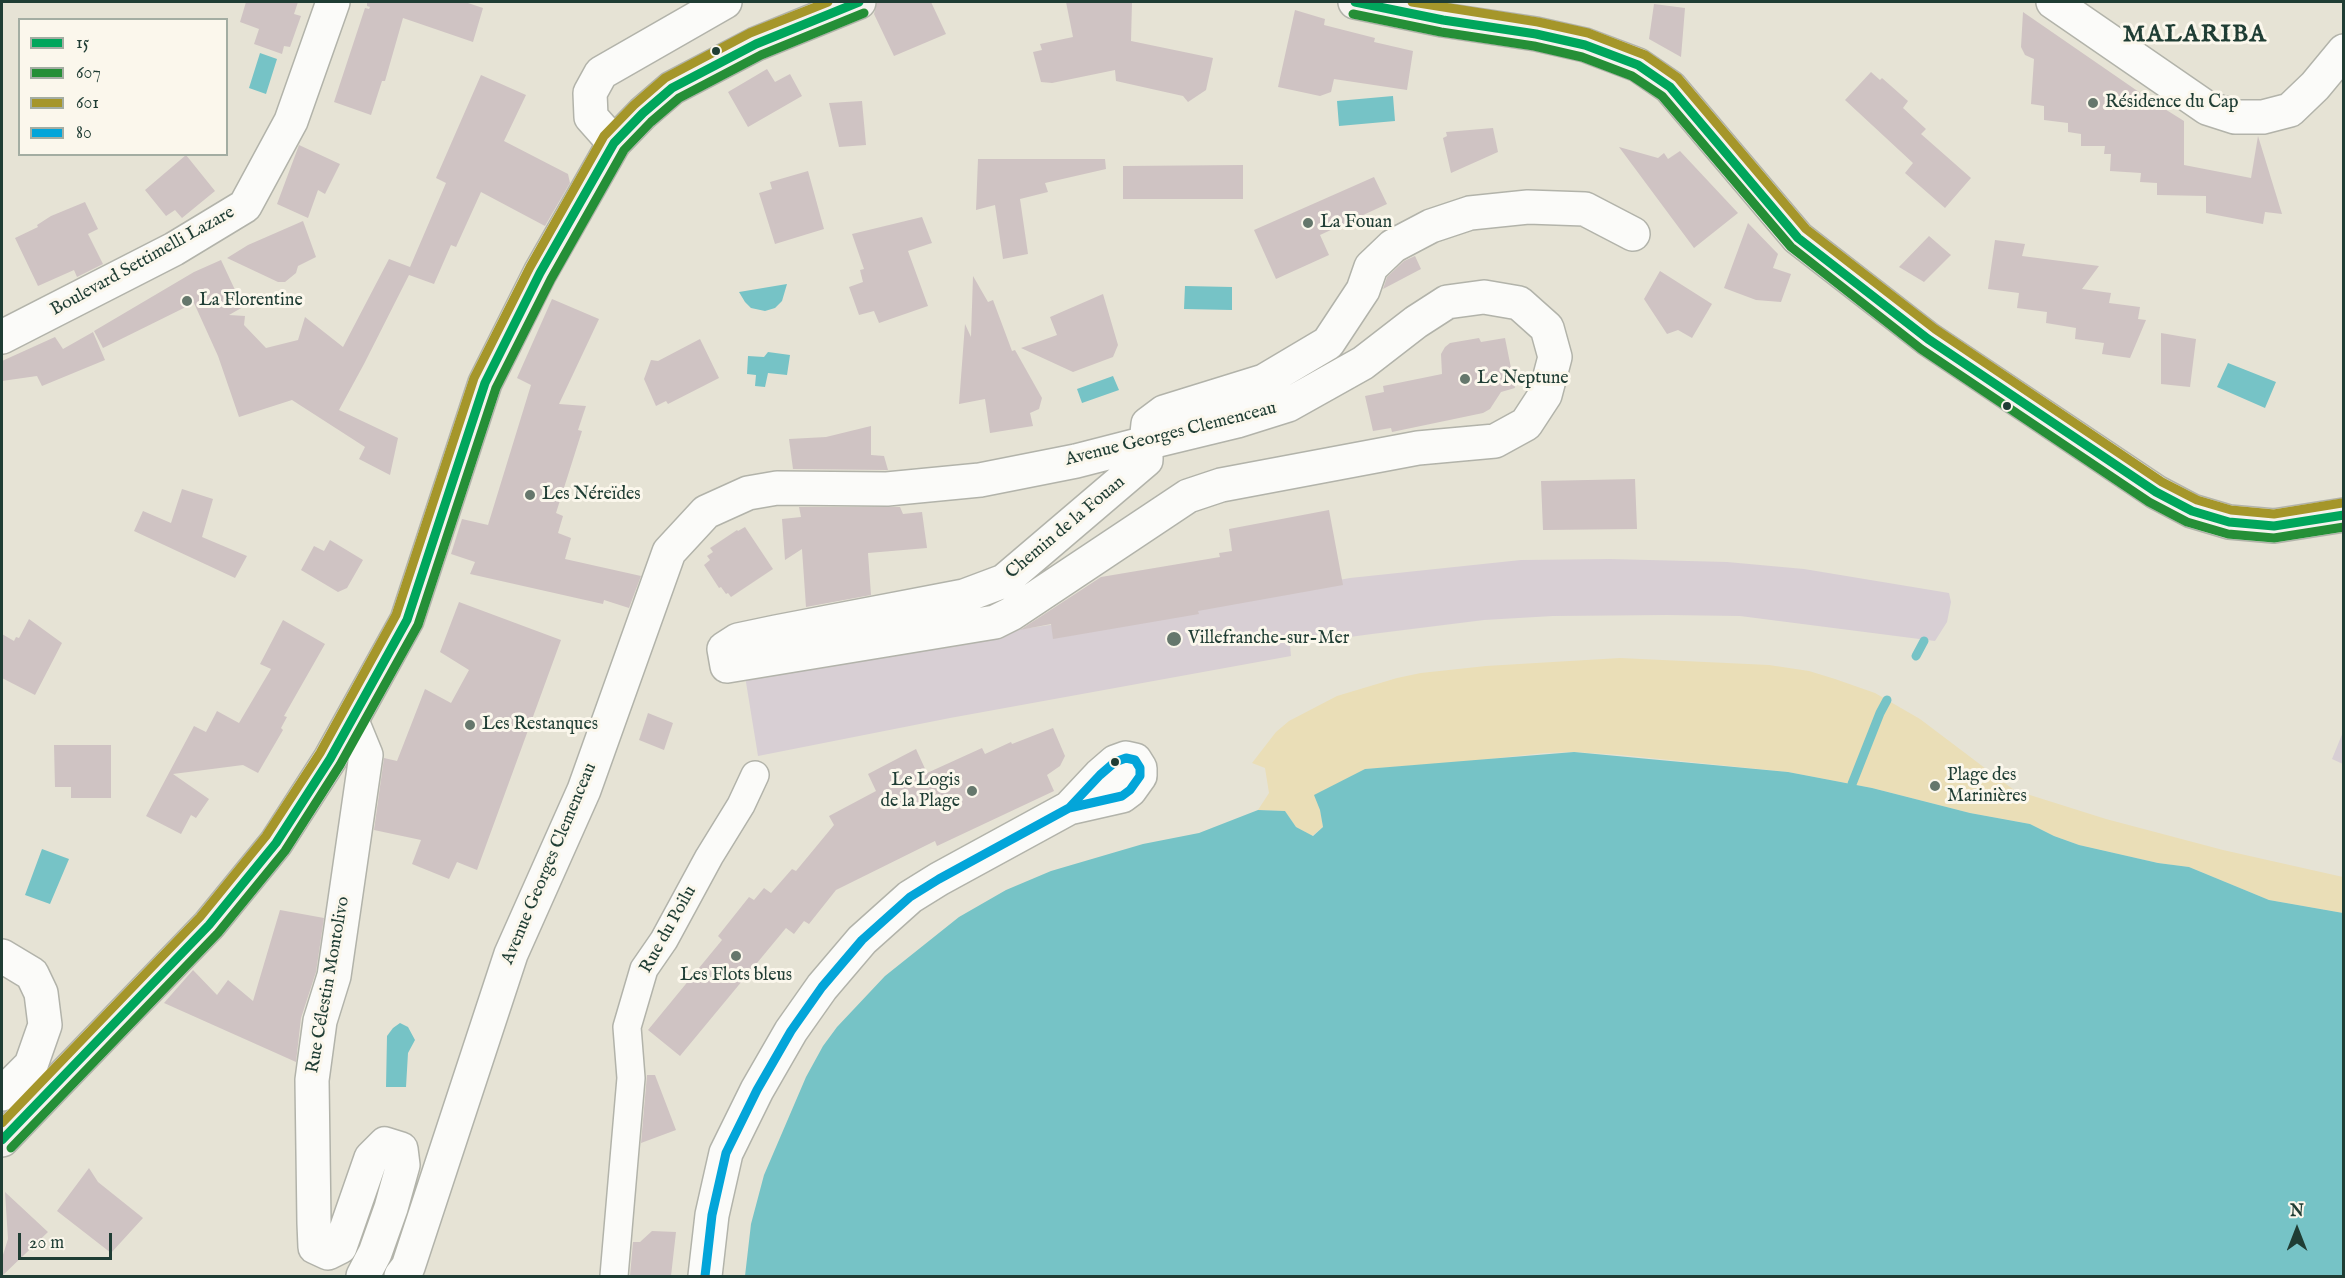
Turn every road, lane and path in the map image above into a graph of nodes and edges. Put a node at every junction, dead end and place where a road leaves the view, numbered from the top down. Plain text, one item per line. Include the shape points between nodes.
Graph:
1 (333, 2) edge
2 (725, 2) edge
3 (859, 2) edge
4 (1355, 2) edge
5 (2053, 2) edge
6 (2343, 51) edge
7 (614, 143) junction
8 (1634, 234) dead end
9 (2, 337) edge
10 (1146, 442) junction
11 (2343, 515) edge
12 (727, 666) joint
13 (352, 721) junction
14 (755, 775) dead end
15 (1070, 808) dead end
16 (2, 956) edge
17 (2, 1094) edge
18 (2, 1140) edge
19 (363, 1276) edge
20 (401, 1276) edge
21 (614, 1276) edge
22 (705, 1276) edge

1 - 9 street, Boulevard Settimelli Lazare via 291,121 245,206 174,249
2 - 7 street via 601,74 590,93 591,117
3 - 7 main road via 756,44 672,88
4 - 11 main road via 1555,38 1638,64 1670,87 1798,238 1928,339 2156,492 2192,511 2229,522 2274,526
5 - 6 street via 2207,108 2235,117 2263,117 2290,110
7 - 13 main road via 540,273 485,383 407,620
8 - 10 street, Chemin de la Fouan via 1585,209 1528,207 1470,213 1431,226 1393,246 1371,267 1363,290 1328,343 1264,381 1164,412 1148,424
10 - 12 street, Chemin de la Fouan via 1146,460 1004,581 964,596 738,640 724,649
10 - 12 street, Avenue Georges Clemenceau via 1288,405 1364,363 1447,302 1484,297 1519,303 1547,328 1555,357 1545,395 1526,424 1495,441 1418,448 1221,485 1188,496 995,622
10 - 20 street, Avenue Georges Clemenceau via 980,480 887,489 777,488 748,493 706,512 669,552 584,790 511,954 408,1267
13 - 18 main road via 276,843 216,917
13 - 19 street, Rue Célestin Montolivo via 366,755 334,976 320,1021 312,1080 314,1223 315,1247 328,1253 340,1247 371,1158 385,1144 401,1149 403,1165 391,1208
14 - 21 street, Rue du Poilu via 644,969 627,1027 631,1078
15 - 22 street via 910,897 862,940 822,987 791,1031 726,1153 712,1215
16 - 17 street via 32,974 41,993 45,1025 31,1065

